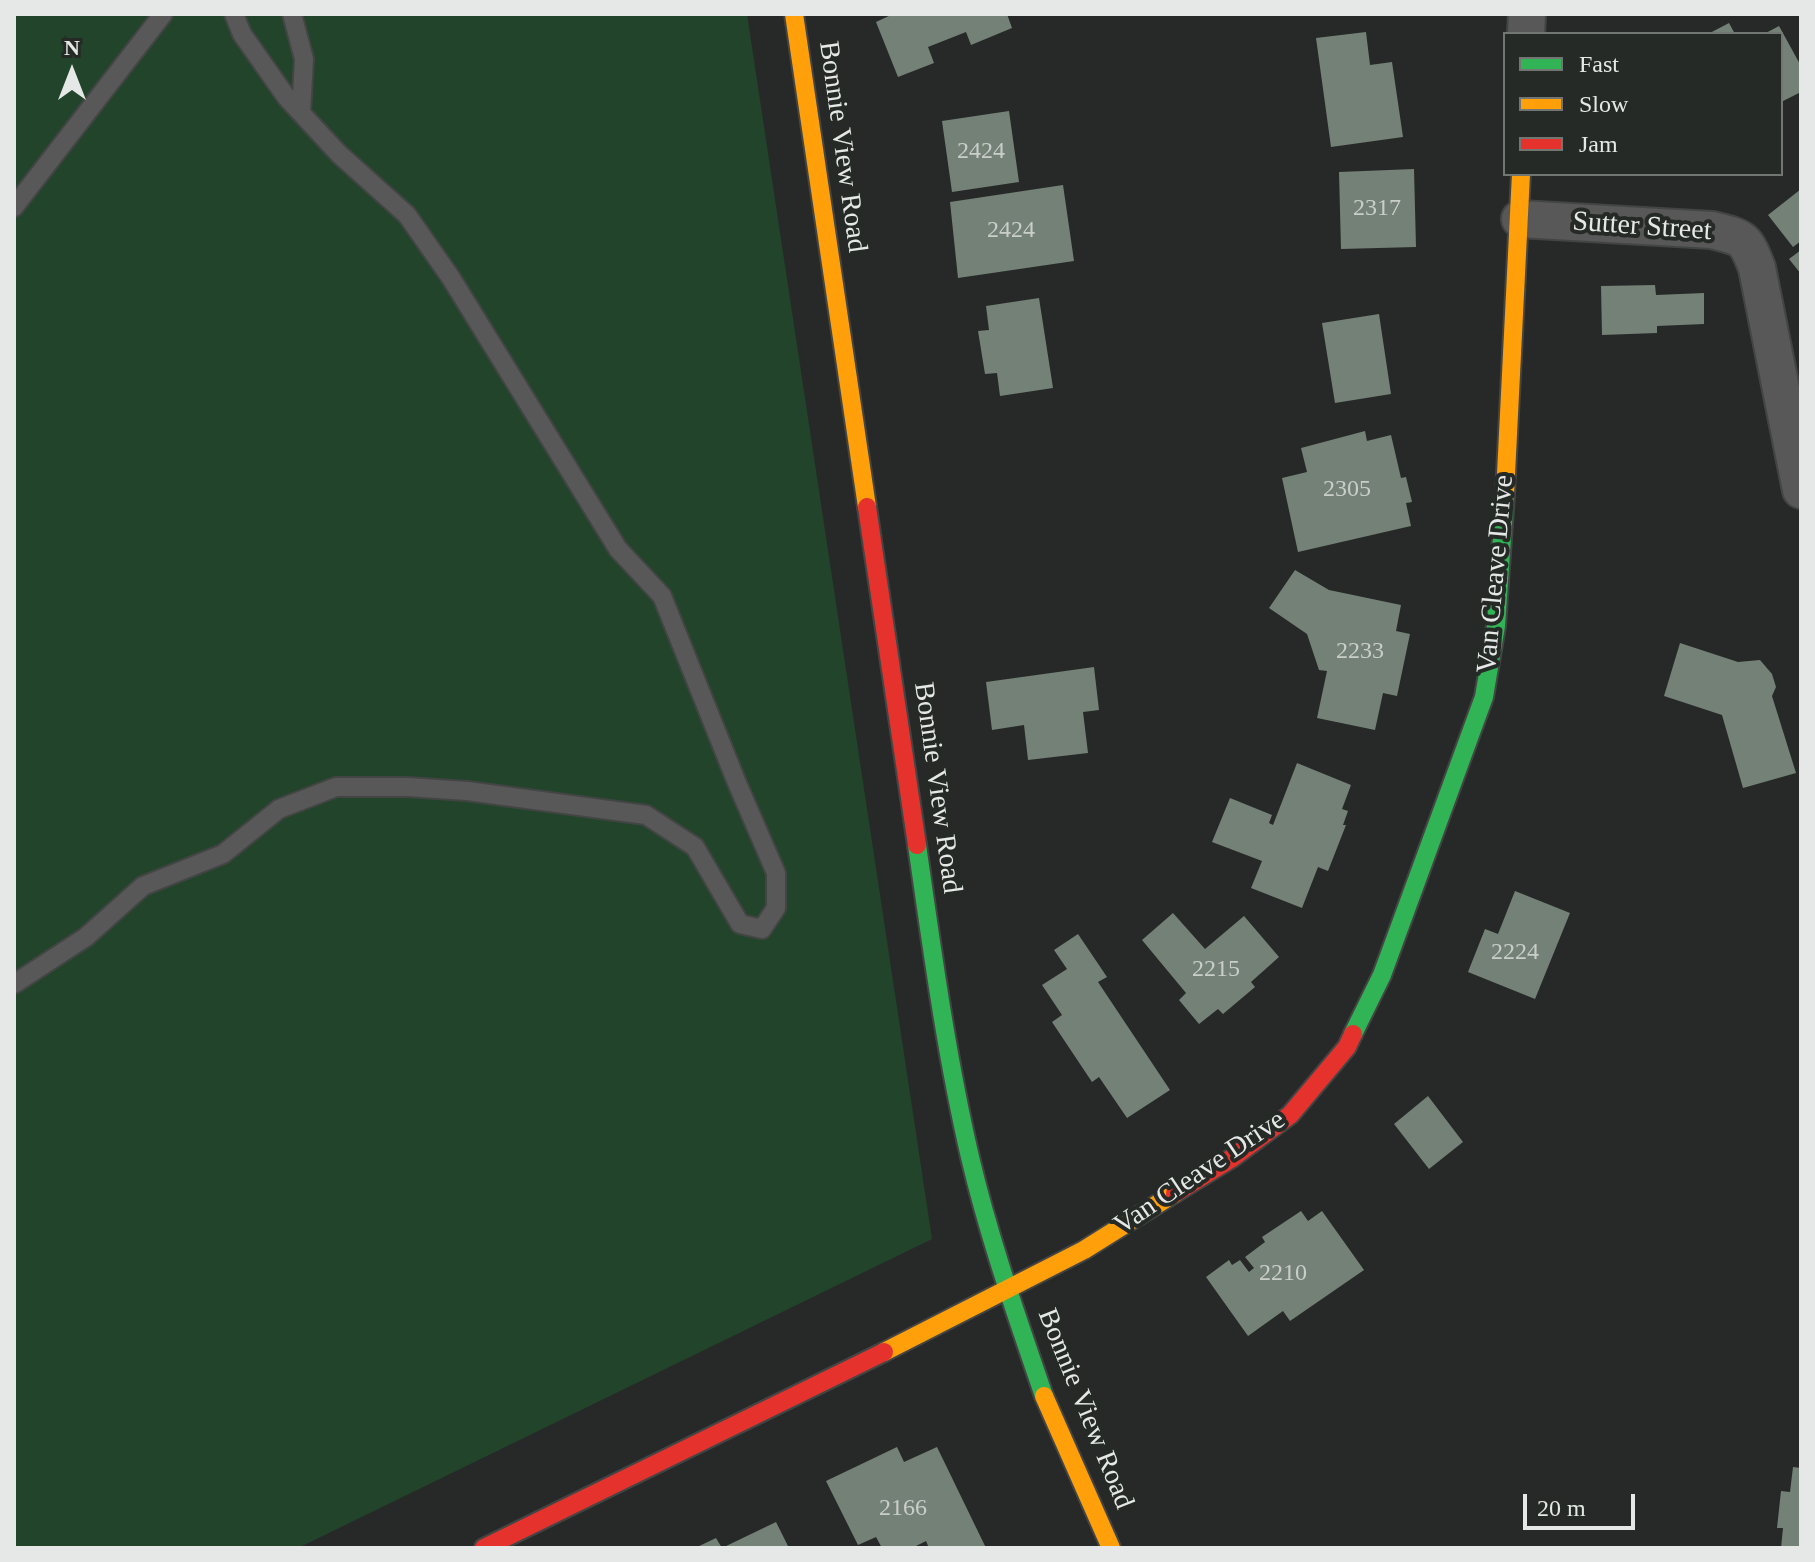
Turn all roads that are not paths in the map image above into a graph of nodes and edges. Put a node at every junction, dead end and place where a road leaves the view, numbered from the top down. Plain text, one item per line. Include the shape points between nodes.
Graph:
1 (163, 14) edge
2 (234, 14) edge
3 (292, 14) edge
4 (794, 14) edge
5 (301, 113) junction
6 (1521, 176) edge
7 (14, 207) edge
8 (1520, 219) junction
9 (1801, 490) edge
10 (14, 984) edge
11 (1008, 1290) junction
12 (484, 1548) edge
13 (1111, 1548) edge

1 - 7 lane
2 - 5 lane via 242,34
3 - 5 lane via 304,59
4 - 11 street, Bonnie View Road via 938,989 970,1158
5 - 10 lane via 407,215 618,549 662,596 776,873 776,908 762,929 740,924 695,847 646,815 467,791 336,787 279,809 223,854 143,886 86,937
6 - 8 street, Van Cleave Drive
8 - 9 street, Sutter Street via 1712,230 1740,237 1757,268
8 - 11 street, Van Cleave Drive via 1502,554 1484,697 1382,975 1347,1047 1290,1115 1232,1158 1097,1242
11 - 12 street, Van Cleave Drive
11 - 13 street, Bonnie View Road via 1052,1418

